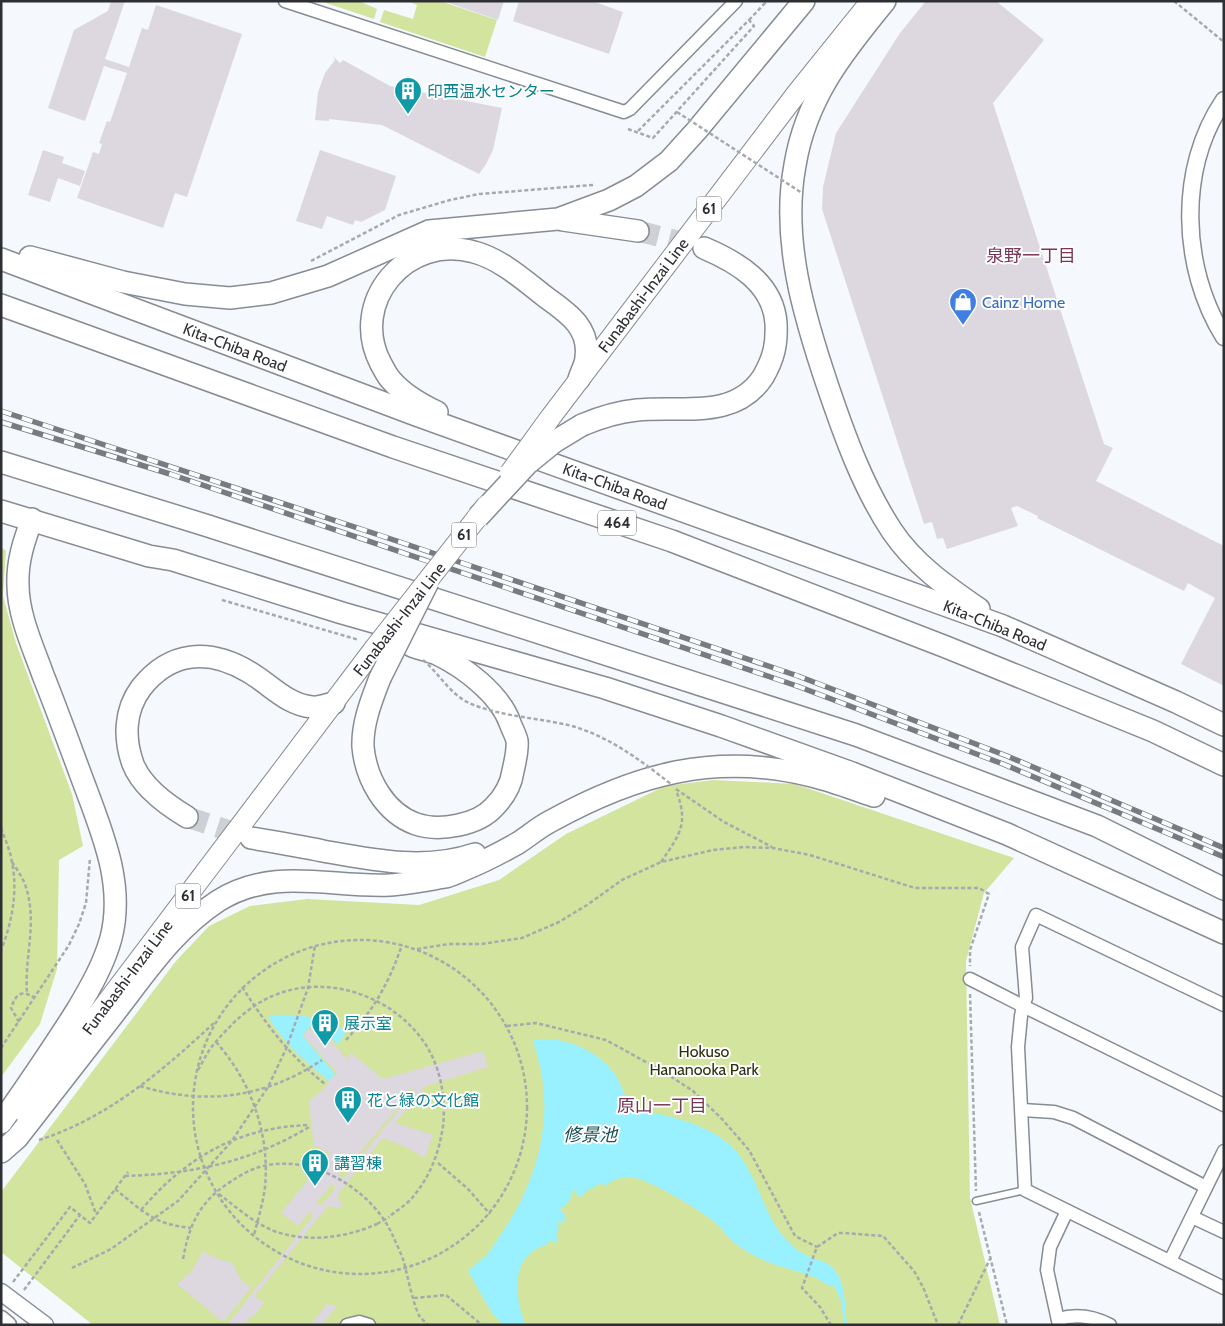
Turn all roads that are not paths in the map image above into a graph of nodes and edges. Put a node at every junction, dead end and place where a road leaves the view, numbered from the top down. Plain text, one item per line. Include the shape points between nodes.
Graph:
1 (285, 1) edge
2 (736, 1) edge
3 (804, 1) edge
4 (872, 1) edge
5 (885, 1) edge
6 (1224, 100) edge
7 (558, 219) junction
8 (638, 231) tunnel mouth
9 (704, 248) tunnel mouth
10 (1, 249) edge
11 (1, 259) edge
12 (1, 305) edge
13 (1224, 337) edge
14 (579, 379) junction
15 (1, 462) edge
16 (1, 511) edge
17 (686, 512) junction
18 (478, 517) junction
19 (32, 519) junction
20 (149, 556) junction
21 (428, 582) junction
22 (1003, 626) junction
23 (334, 703) junction
24 (1224, 725) edge
25 (1224, 765) edge
26 (187, 817) tunnel mouth
27 (540, 827) junction
28 (251, 838) tunnel mouth
29 (1071, 862) junction
30 (1224, 889) edge
31 (1224, 933) edge
32 (970, 979) road end
33 (1224, 1005) edge
34 (1023, 1006) junction
35 (1224, 1105) edge
36 (1022, 1110) junction
37 (1, 1123) edge
38 (1, 1142) edge
39 (1224, 1151) edge
40 (1, 1152) edge
41 (1206, 1187) junction
42 (1025, 1190) junction
43 (976, 1201) road end
44 (1067, 1211) junction
45 (1192, 1217) junction
46 (1224, 1232) edge
47 (1170, 1261) junction
48 (7, 1287) edge
49 (1224, 1288) edge
50 (1, 1319) edge
51 (1058, 1322) edge
52 (8, 1325) edge
53 (45, 1325) edge
54 (348, 1325) edge
55 (369, 1325) edge
56 (1110, 1325) edge

1 - 2 street via 624,112
3 - 7 highway via 669,161 636,186
4 - 14 main road, Funabashi-Inzai Line / 61 via 797,93
5 - 22 highway via 835,64 812,106 795,164 791,206 793,247 802,300 843,431 868,490 893,533 920,564
6 - 13 street via 1204,137 1190,201 1191,240 1198,275 1209,310
7 - 8 highway
7 - 10 highway via 429,231 328,276 272,293 230,298 132,284
9 - 18 highway, bridge via 744,268 763,287 775,311 777,341 770,365 757,385 742,398 708,408 608,414 582,425 527,464
11 - 17 highway, Kita-Chiba Road / 464 via 407,412
12 - 25 highway, Kita-Chiba Road / 464 via 393,447 672,541 1153,731
14 - 17 highway via 586,358 586,339 574,318 503,265 474,252 447,248 419,255 403,264 387,281 377,300 371,327 374,351 390,379 416,402 452,419 634,486
14 - 18 main road, Funabashi-Inzai Line / 61, bridge
15 - 30 highway via 856,735 1097,826
16 - 19 highway
17 - 22 highway, Kita-Chiba Road / 464
18 - 21 main road, Funabashi-Inzai Line / 61, bridge
19 - 20 highway
19 - 37 highway via 19,561 22,614 101,827 112,869 116,906 111,938 87,992
20 - 21 highway, bridge via 174,571 437,654 487,690 506,712 517,741 510,785 494,809 467,824 439,828 416,824 400,815 382,798 368,774 363,746 368,711 380,678
20 - 29 highway via 183,563 342,613 614,691 721,726 852,773
21 - 23 main road, Funabashi-Inzai Line / 61, bridge via 369,646
22 - 24 highway, Kita-Chiba Road / 464
23 - 26 highway via 313,707 292,702 250,672 204,656 185,657 166,665 142,687 129,711 128,749 135,769 147,785
23 - 38 main road, Funabashi-Inzai Line / 61
27 - 28 highway via 470,856 406,864
27 - 29 highway via 583,803 645,780 691,768 757,767 814,776
27 - 40 highway via 485,861 449,876 390,885 286,880 254,886 220,900 182,928 17,1138
29 - 31 highway
32 - 34 street
33 - 34 street via 1036,915 1022,947 1026,998
34 - 35 street
34 - 36 street via 1018,1046
36 - 41 street via 1054,1112 1073,1118
36 - 42 street
39 - 41 street
41 - 45 street
42 - 43 lane
42 - 44 street
44 - 47 street
44 - 51 street via 1050,1247 1047,1270
45 - 46 street
45 - 47 street
47 - 49 street
48 - 53 street
50 - 52 street
51 - 56 street via 1072,1315 1101,1320
54 - 55 street via 359,1322

